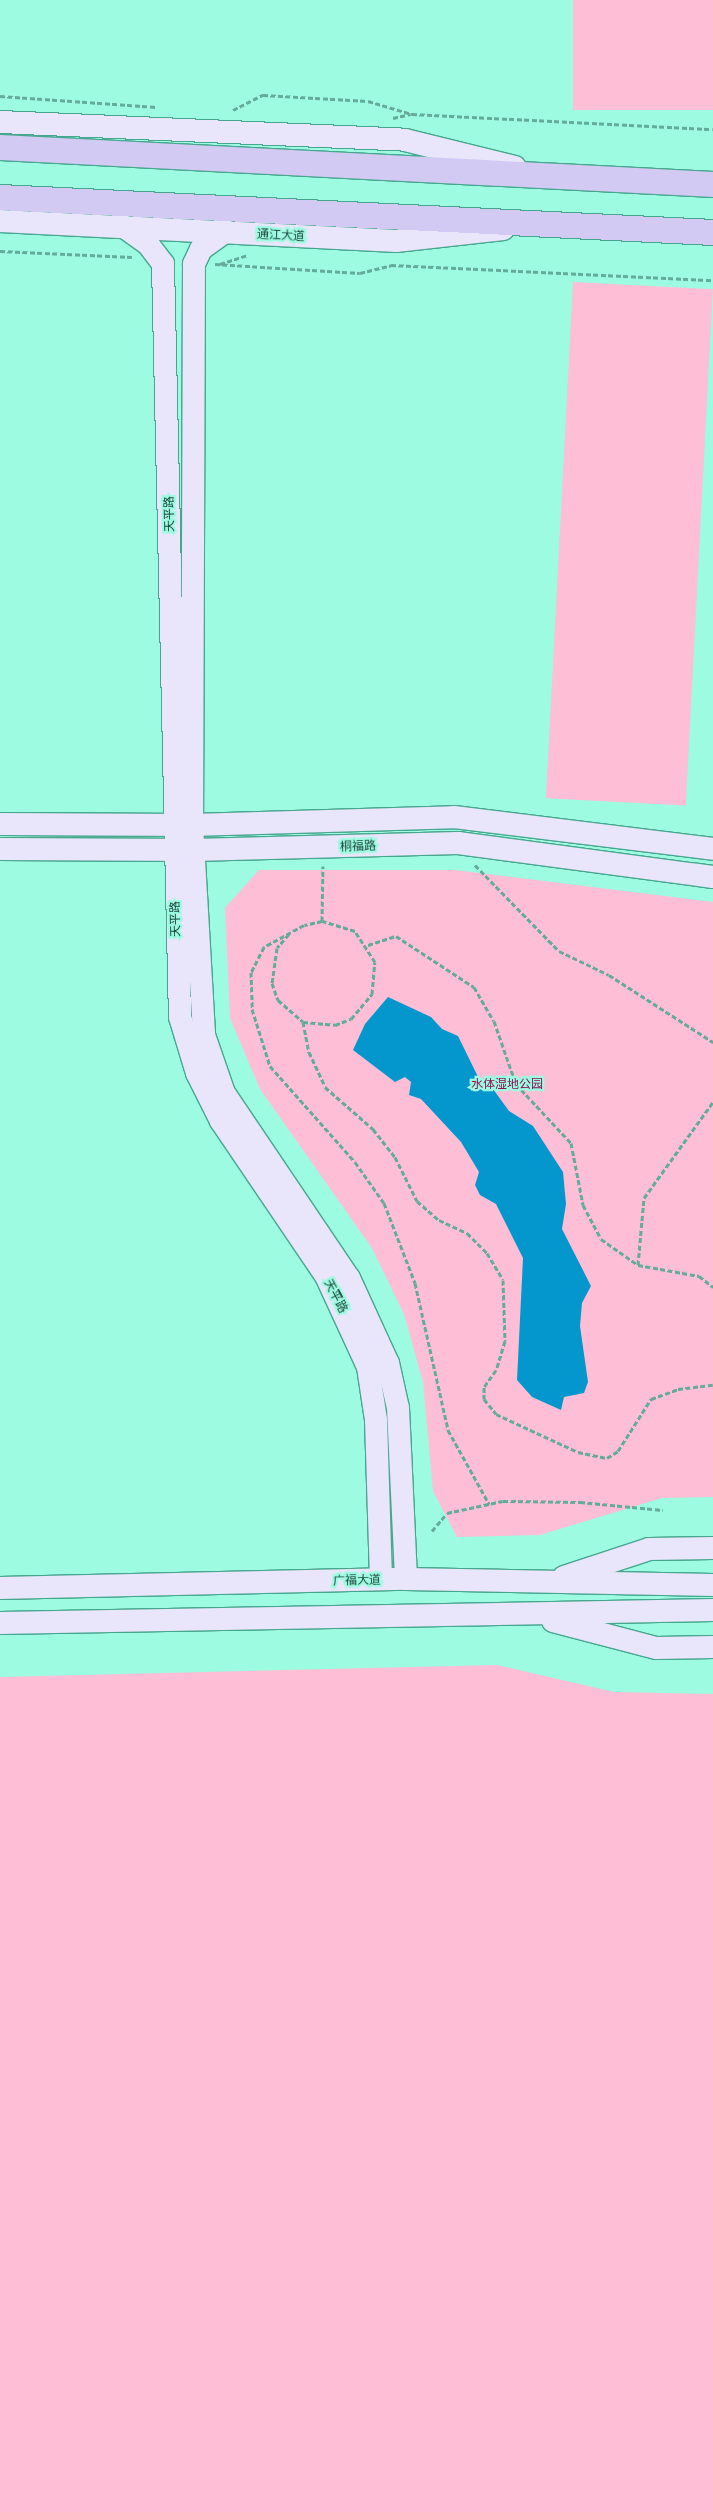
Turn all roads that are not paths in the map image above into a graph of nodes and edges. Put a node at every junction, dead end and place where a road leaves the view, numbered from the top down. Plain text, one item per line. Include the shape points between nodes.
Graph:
1 (0, 122) edge
2 (0, 147) edge
3 (555, 177) junction
4 (713, 184) edge
5 (0, 197) edge
6 (0, 221) edge
7 (562, 223) junction
8 (123, 226) junction
9 (226, 231) junction
10 (713, 232) edge
11 (0, 824) edge
12 (184, 825) junction
13 (0, 849) edge
14 (713, 849) edge
15 (185, 850) junction
16 (713, 877) edge
17 (713, 1548) edge
18 (381, 1579) junction
19 (406, 1579) junction
20 (554, 1580) junction
21 (713, 1585) edge
22 (0, 1588) edge
23 (713, 1610) edge
24 (527, 1615) junction
25 (0, 1623) edge
26 (713, 1647) edge

1 - 3 street via 406,140
2 - 3 main road
3 - 4 main road
5 - 7 main road, 通江大道
6 - 8 street, 通江大道
7 - 9 street, 通江大道 via 396,241
7 - 10 main road, 通江大道
8 - 9 street, 通江大道
8 - 12 street, 天平路 via 148,244 163,264
9 - 12 street, 天平路 via 201,249 194,264
11 - 12 street
12 - 14 street via 454,816
12 - 15 street, 天平路
13 - 15 street, 桐福路
15 - 16 street, 桐福路 via 458,843
15 - 18 street, 天平路 via 180,1017 198,1073 221,1121 326,1276 368,1367 376,1420
15 - 19 street, 天平路 via 204,1035 224,1093 349,1278 388,1363 398,1408
17 - 20 street via 649,1549
18 - 19 street, 广福大道
18 - 22 street, 广福大道
19 - 20 street, 广福大道
20 - 21 street, 广福大道 via 647,1586
23 - 24 street
24 - 25 street
24 - 26 street via 656,1648

